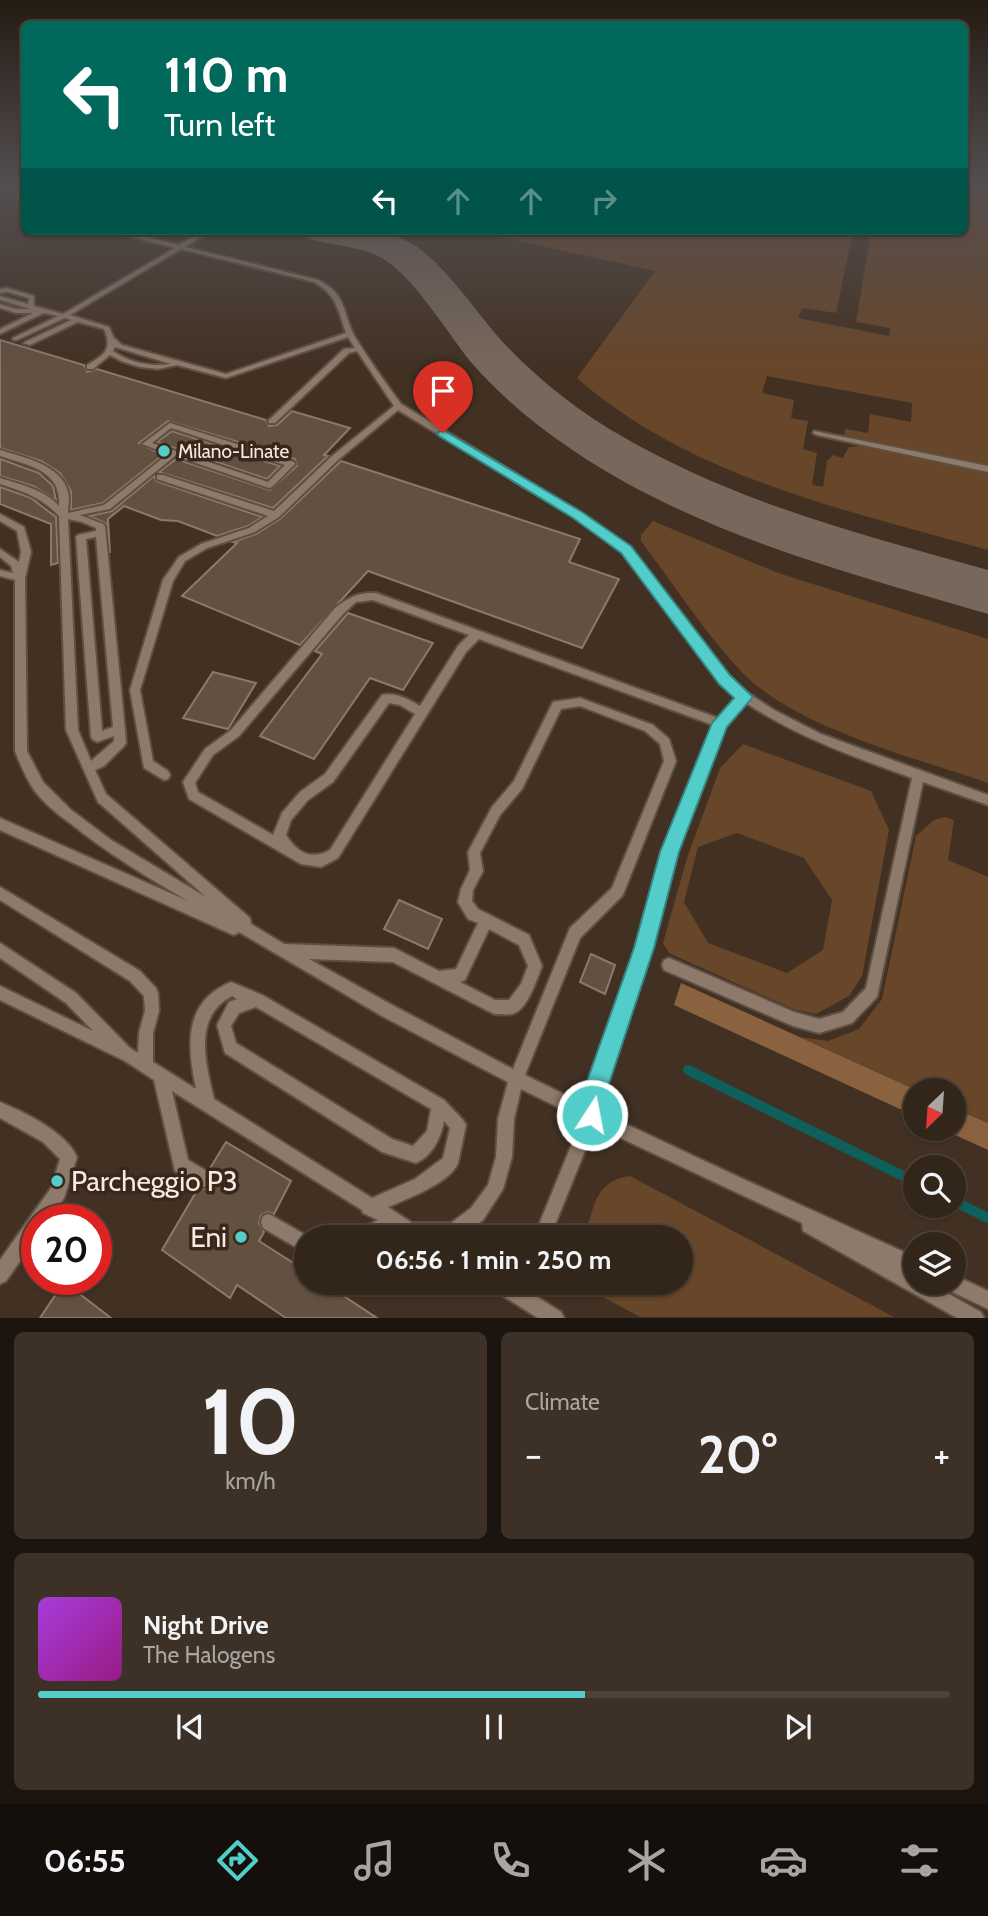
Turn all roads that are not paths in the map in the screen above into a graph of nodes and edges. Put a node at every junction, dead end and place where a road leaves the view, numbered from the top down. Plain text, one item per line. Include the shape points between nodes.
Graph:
1 (171, 245) edge
2 (185, 245) edge
3 (181, 247) junction
4 (0, 292) edge
5 (0, 298) edge
6 (0, 306) edge
7 (31, 307) junction
8 (44, 310) junction
9 (53, 313) junction
10 (64, 316) junction
11 (76, 320) junction
12 (3, 334) edge
13 (350, 334) junction
14 (15, 339) dead end
15 (113, 340) junction
16 (27, 343) dead end
17 (359, 349) junction
18 (110, 352) junction
19 (176, 364) junction
20 (90, 367) dead end
21 (398, 406) junction
22 (272, 421) dead end
23 (817, 433) dead end
24 (0, 453) edge
25 (174, 453) junction
26 (988, 469) edge
27 (159, 472) junction
28 (0, 481) edge
29 (63, 515) junction
30 (276, 515) junction
31 (0, 517) edge
32 (100, 533) junction
33 (0, 552) edge
34 (0, 573) edge
35 (20, 578) junction
36 (477, 634) junction
37 (745, 697) junction
38 (422, 713) junction
39 (720, 723) junction
40 (119, 730) junction
41 (88, 768) junction
42 (164, 775) dead end
43 (919, 775) junction
44 (988, 800) edge
45 (0, 824) edge
46 (290, 852) junction
47 (0, 892) edge
48 (486, 920) junction
49 (268, 943) junction
50 (0, 950) edge
51 (283, 951) junction
52 (669, 965) dead end
53 (439, 978) junction
54 (0, 993) edge
55 (257, 1000) junction
56 (130, 1056) junction
57 (145, 1066) junction
58 (161, 1076) junction
59 (516, 1079) junction
60 (207, 1105) junction
61 (439, 1105) junction
62 (0, 1110) edge
63 (592, 1115) junction
64 (204, 1179) dead end
65 (747, 1190) junction
66 (50, 1204) edge
67 (369, 1207) junction
68 (394, 1221) junction
69 (269, 1222) dead end
70 (386, 1225) edge
71 (401, 1225) edge
72 (462, 1225) edge
73 (547, 1225) edge
74 (294, 1238) edge
75 (21, 1245) edge
76 (903, 1261) edge
77 (0, 1275) edge
78 (966, 1290) edge
79 (530, 1295) edge
80 (988, 1300) edge
81 (555, 1318) edge
82 (975, 1318) edge

1 - 3 lane
2 - 3 lane
3 - 10 lane
3 - 13 lane via 316,281 337,298
4 - 7 lane via 32,297
5 - 7 lane
6 - 8 lane via 16,311
7 - 8 lane
8 - 9 lane
8 - 12 lane
9 - 10 lane
9 - 12 lane
10 - 11 lane
10 - 14 lane
11 - 15 lane via 107,328
11 - 16 lane
13 - 17 lane
13 - 19 lane via 233,375 218,376
15 - 18 lane
15 - 19 lane via 125,349
17 - 21 lane
17 - 22 lane via 346,351
18 - 19 lane via 155,368
18 - 20 lane
21 - 30 lane
21 - 37 lane via 626,549 724,680
23 - 26 lane
24 - 29 lane via 56,478 64,492
25 - 25 lane via 269,485 291,464 170,425 146,444
25 - 27 lane
27 - 29 lane via 107,507
27 - 30 lane
28 - 29 lane via 37,494
29 - 32 lane via 100,526
29 - 41 lane via 72,730
30 - 42 lane via 252,530 204,545 182,559 168,580 135,690 148,764
31 - 35 lane via 23,534 26,552
32 - 40 lane
32 - 40 lane via 80,537 97,737
33 - 35 lane via 15,564
34 - 35 lane
35 - 49 lane via 19,725 21,751 30,775 46,796 79,823
36 - 38 lane via 462,649
36 - 39 lane
36 - 46 lane via 373,596 353,599 235,733 209,752 189,782 194,795
37 - 39 lane
37 - 43 lane via 812,737
38 - 46 lane via 334,854 321,861 305,860
38 - 46 lane via 403,701 386,698 329,778 286,817 279,836
39 - 63 lane via 669,852
40 - 41 lane via 120,743
41 - 49 lane via 102,798
43 - 44 lane
43 - 52 lane via 872,992 847,1018 819,1026 793,1019
45 - 49 lane
47 - 57 lane via 135,976 150,993
48 - 53 lane via 460,975
48 - 53 lane via 524,940 535,966 512,1007 494,1007
48 - 59 lane via 465,902 477,871 474,852 496,811 518,785 557,705 580,702 649,728 665,742 670,761 617,892 575,933
49 - 51 lane
50 - 56 lane via 71,999
51 - 53 lane via 394,955
51 - 59 lane
54 - 56 lane
55 - 60 lane via 231,989 213,999 201,1020 197,1047
55 - 61 lane
55 - 61 lane via 234,1007 224,1025 230,1048 388,1146 416,1155 434,1135
56 - 57 lane
57 - 58 lane
58 - 60 lane
58 - 64 lane via 181,1165
59 - 63 lane
59 - 72 lane via 495,1189
60 - 67 lane
61 - 67 lane via 458,1125 450,1163 421,1185
62 - 66 lane via 49,1136 69,1157
63 - 65 lane
63 - 73 lane
65 - 76 lane
65 - 82 lane
67 - 68 lane
68 - 70 lane
68 - 71 lane
69 - 74 lane
75 - 77 lane
78 - 80 lane
79 - 81 lane

